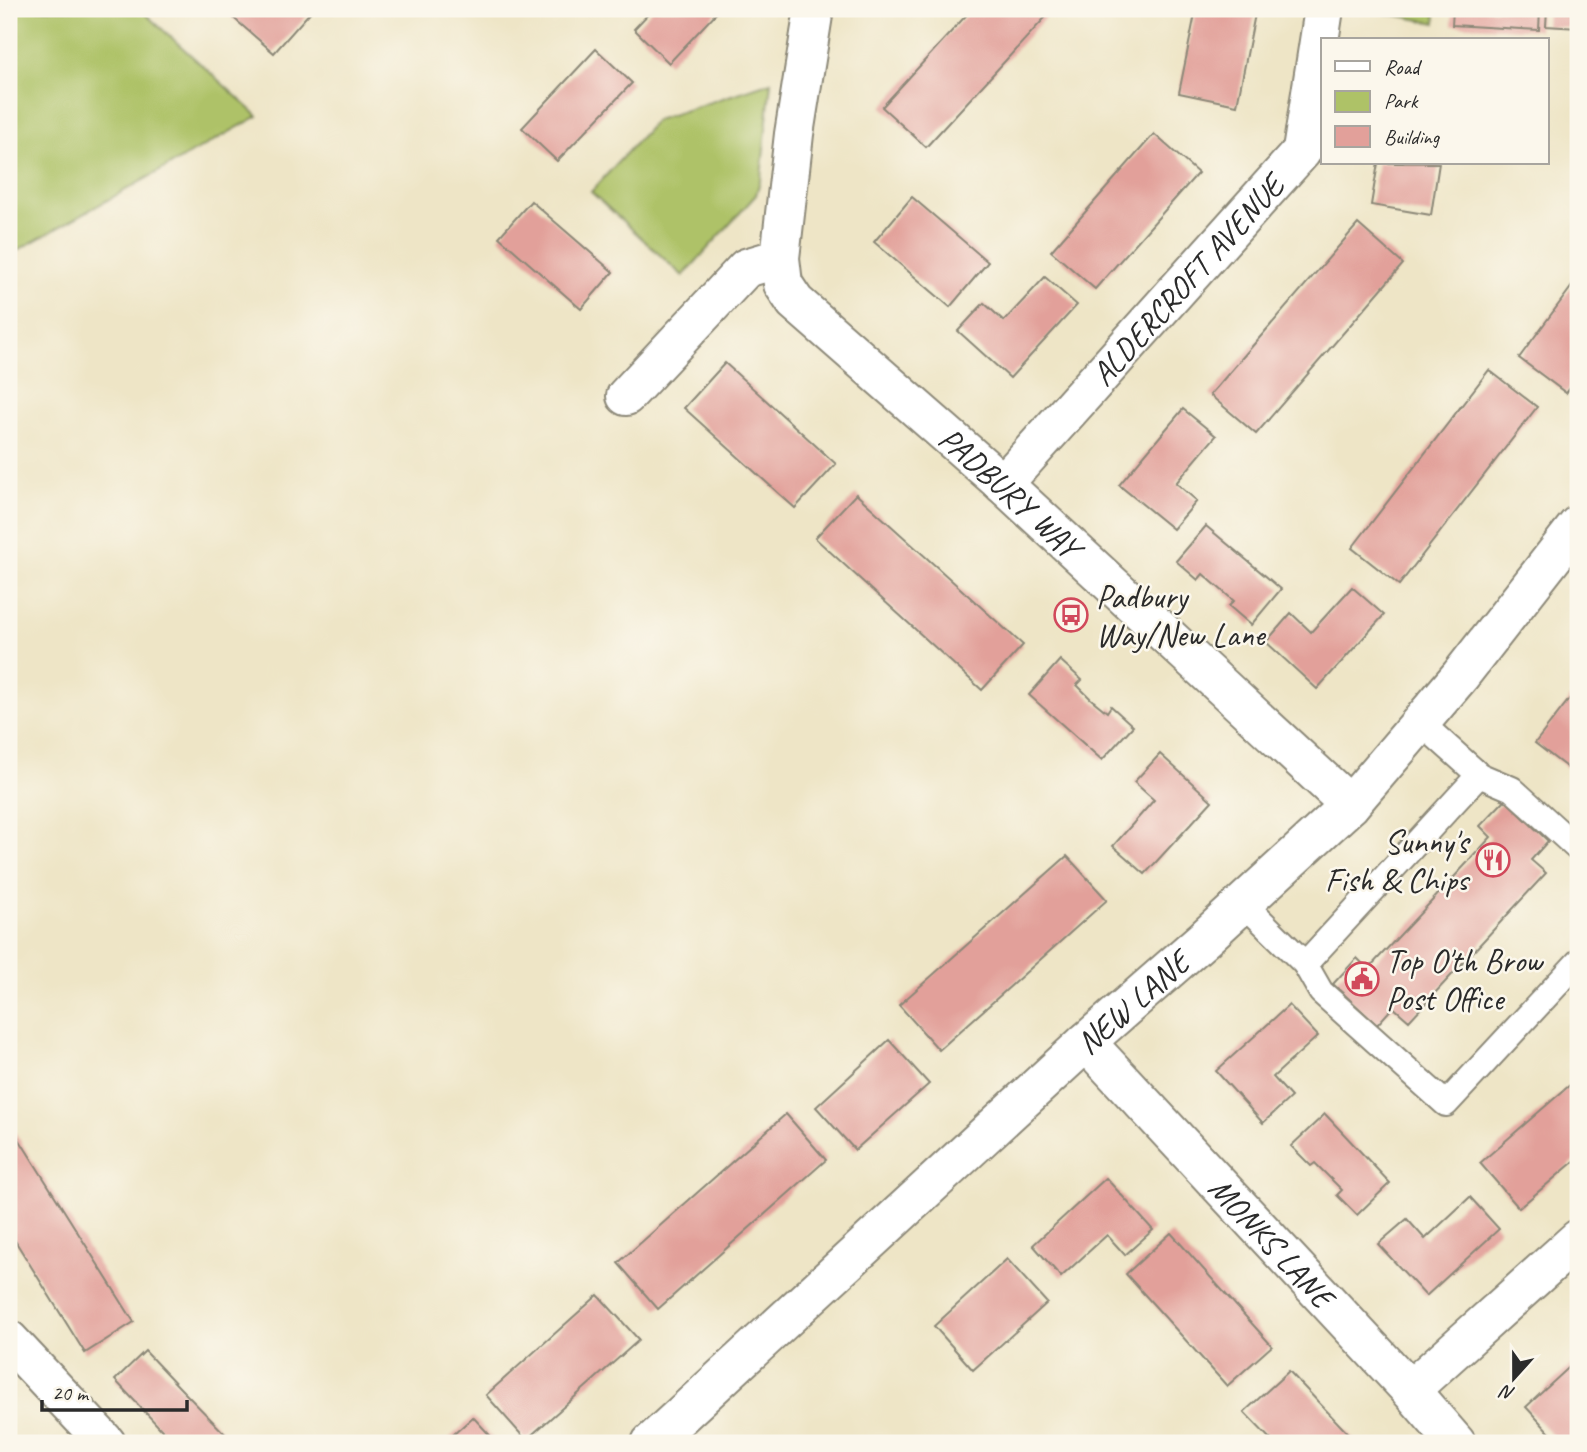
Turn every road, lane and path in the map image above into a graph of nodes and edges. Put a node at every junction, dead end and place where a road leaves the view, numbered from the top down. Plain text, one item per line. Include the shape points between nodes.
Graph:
1 (814, 9) edge
2 (1324, 9) edge
3 (780, 258) junction
4 (626, 396) dead end
5 (1003, 484) junction
6 (1578, 525) edge
7 (1421, 723) junction
8 (1479, 775) junction
9 (1350, 805) junction
10 (1578, 849) edge
11 (1242, 903) junction
12 (1578, 962) edge
13 (1305, 964) junction
14 (1086, 1042) junction
15 (1578, 1239) edge
16 (9, 1340) edge
17 (1410, 1390) junction
18 (106, 1443) edge
19 (651, 1443) edge
20 (1456, 1443) edge

1 - 3 street, PADBURY WAY
2 - 5 street, ALDERCROFT AVENUE via 1302,151
3 - 4 street via 747,268
3 - 5 street, PADBURY WAY via 783,284 795,302
5 - 9 street, PADBURY WAY
6 - 7 street, NEW LANE
7 - 8 lane
7 - 9 street, NEW LANE
8 - 10 lane via 1512,789
8 - 13 lane
9 - 11 street, NEW LANE
11 - 13 lane
11 - 14 street, NEW LANE
12 - 13 lane via 1446,1104 1321,992
14 - 17 street, MONKS LANE
14 - 19 street, NEW LANE
15 - 17 street
16 - 18 street
17 - 20 street, MONKS LANE

